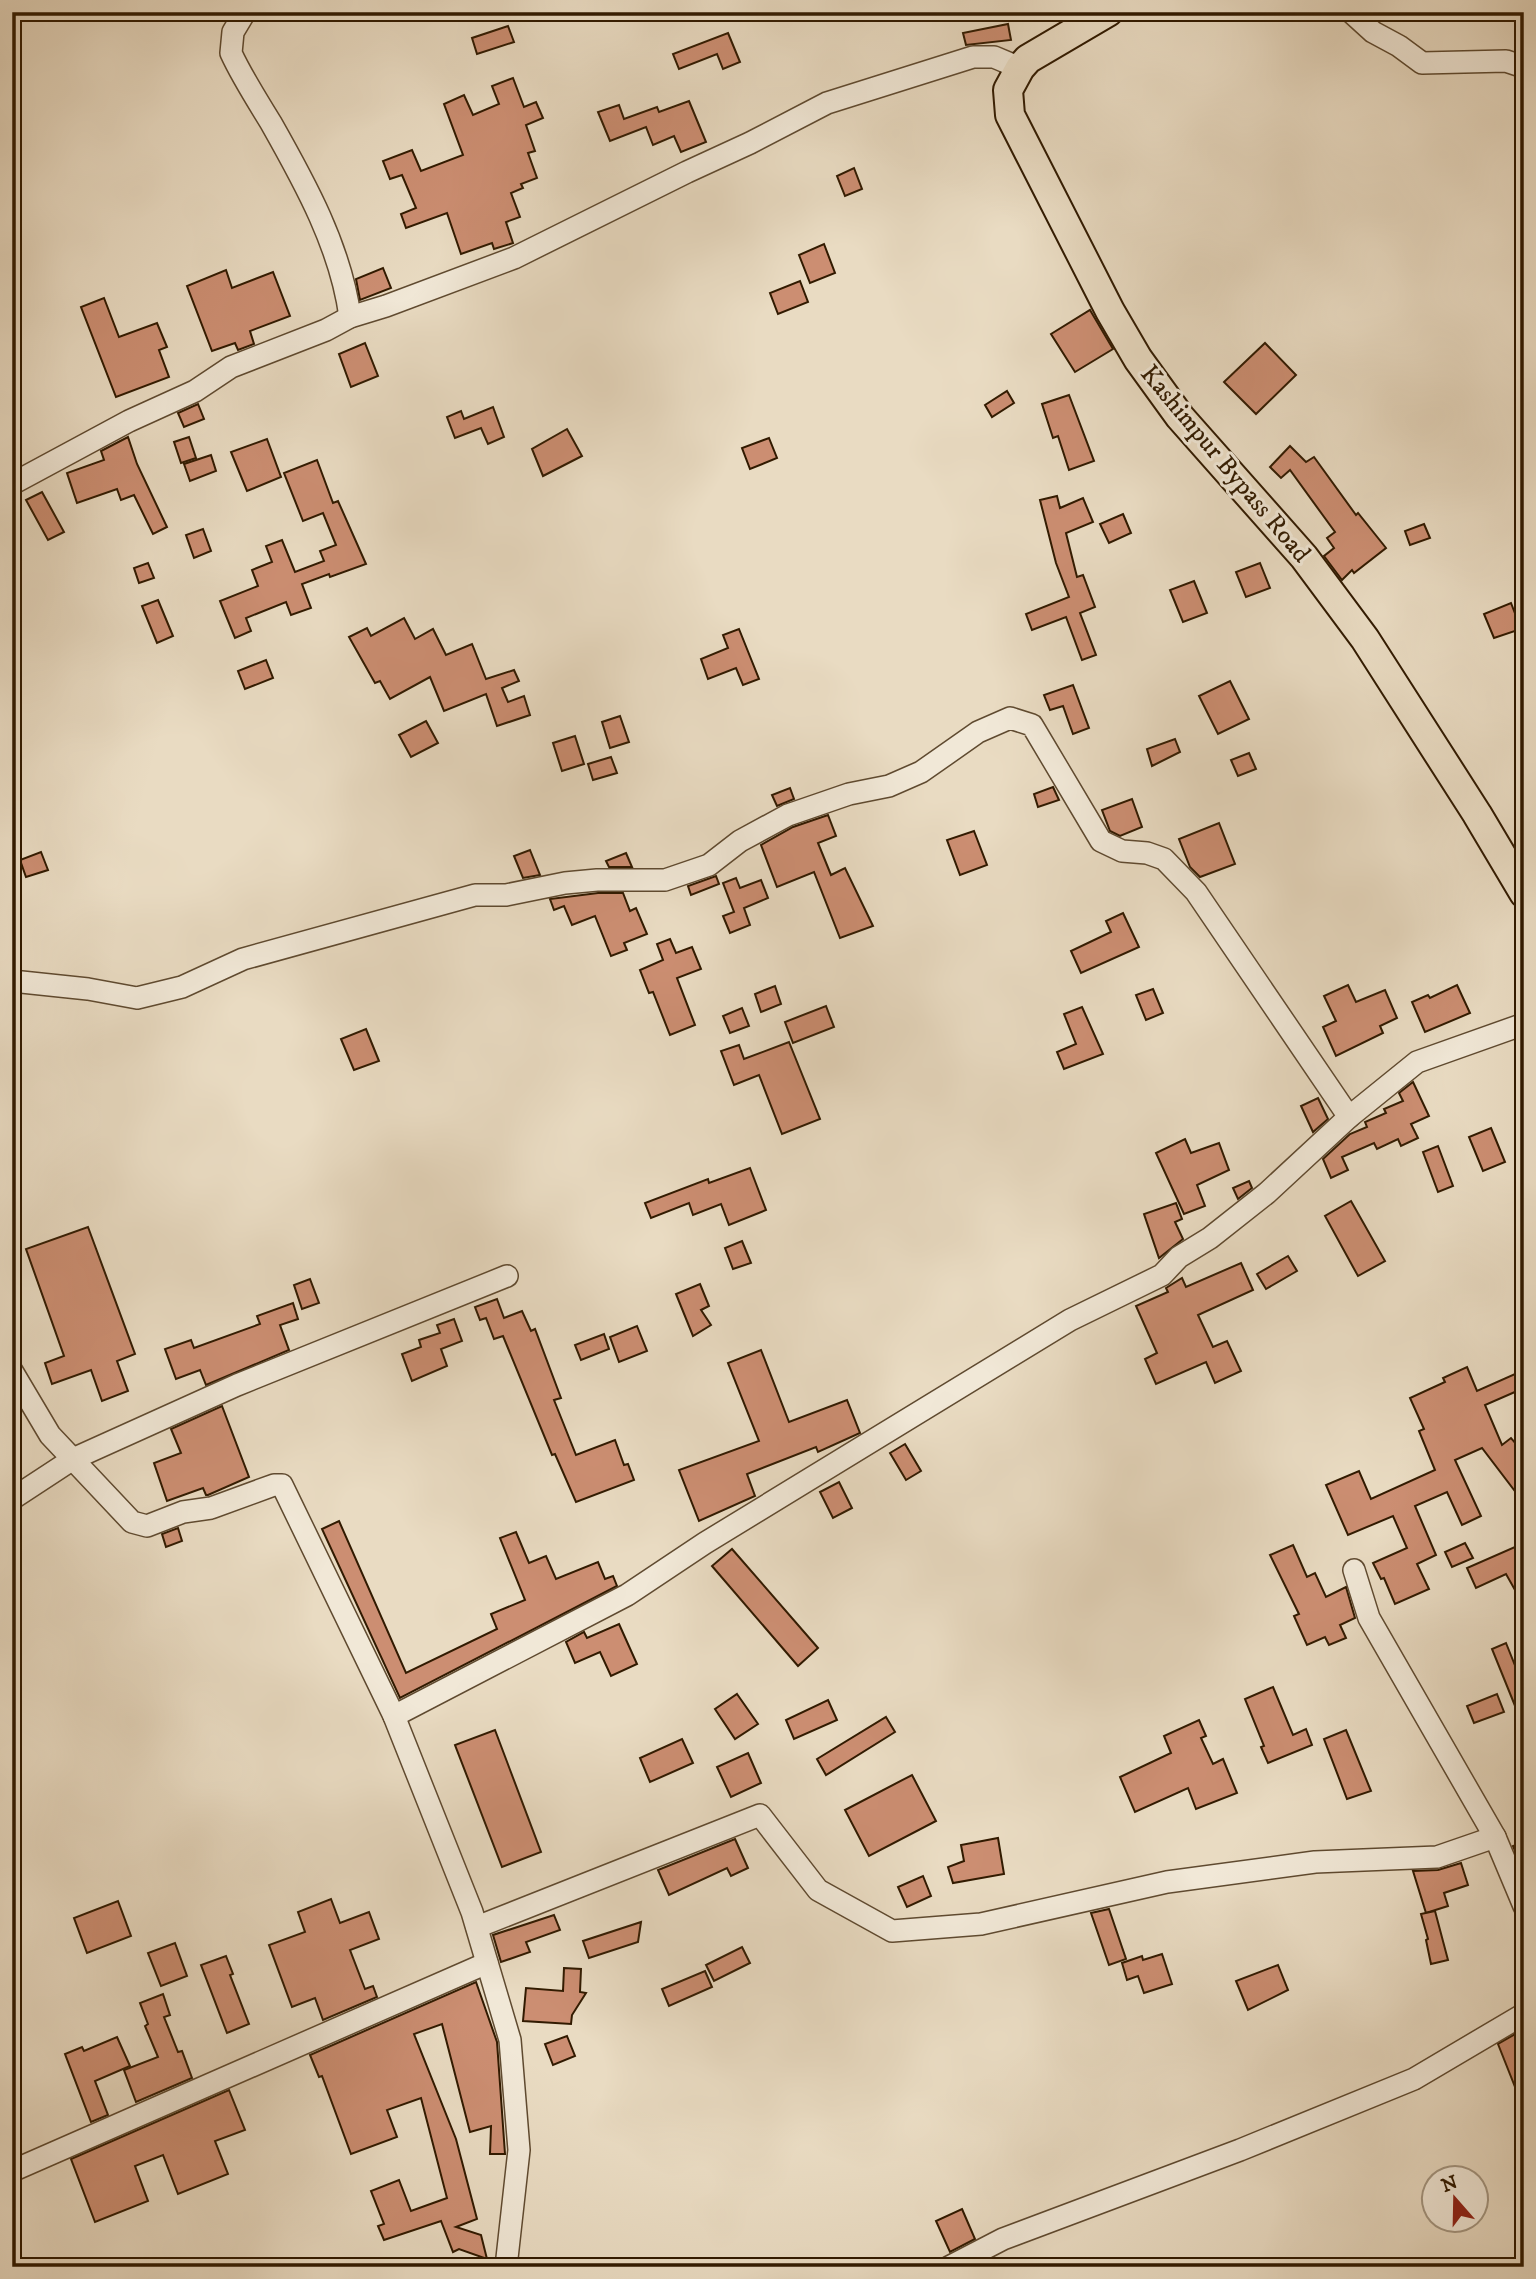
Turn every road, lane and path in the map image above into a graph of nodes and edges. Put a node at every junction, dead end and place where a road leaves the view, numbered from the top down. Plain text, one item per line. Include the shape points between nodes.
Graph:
1 (246, 12) edge
2 (1108, 12) edge
3 (1351, 12) edge
4 (1024, 64) junction
5 (1524, 67) edge
6 (350, 317) junction
7 (12, 484) edge
8 (1524, 893) edge
9 (12, 981) edge
10 (1524, 1024) edge
11 (1349, 1117) junction
12 (507, 1276) dead end
13 (12, 1371) edge
14 (73, 1459) junction
15 (12, 1499) edge
16 (1354, 1570) dead end
17 (394, 1716) junction
18 (1495, 1838) junction
19 (1524, 1906) edge
20 (477, 1927) junction
21 (487, 1963) junction
22 (1524, 2014) edge
23 (12, 2171) edge
24 (506, 2267) edge
25 (949, 2267) edge

1 - 6 street via 233,32 231,53 299,172 324,228
2 - 4 main road
3 - 5 street via 1422,64 1506,61
4 - 6 street via 973,58 827,103 514,258
4 - 8 main road, Kashimpur Bypass Road via 1008,90 1010,115 1138,359 1180,417 1304,557 1365,639
6 - 7 street via 231,367 195,391
9 - 11 street via 137,998 182,987 243,959 475,895 506,895 576,882 666,880 709,865 740,841 788,815 921,772 978,733 1010,718 1032,725 1101,841 1122,851 1164,859 1196,892
10 - 11 street via 1417,1062
11 - 17 street via 1267,1193 1161,1275 1025,1347 627,1595
12 - 14 street via 237,1385
13 - 14 street via 50,1435
14 - 15 street
14 - 17 street via 132,1522 147,1525 282,1485
16 - 18 street via 1369,1618
17 - 20 street
18 - 19 street
18 - 20 street via 1437,1857 1315,1862 1194,1878 981,1924 892,1931 818,1890 760,1815
20 - 21 street
21 - 23 street
21 - 24 street via 510,2040 519,2150
22 - 25 street via 1414,2079 1003,2239

